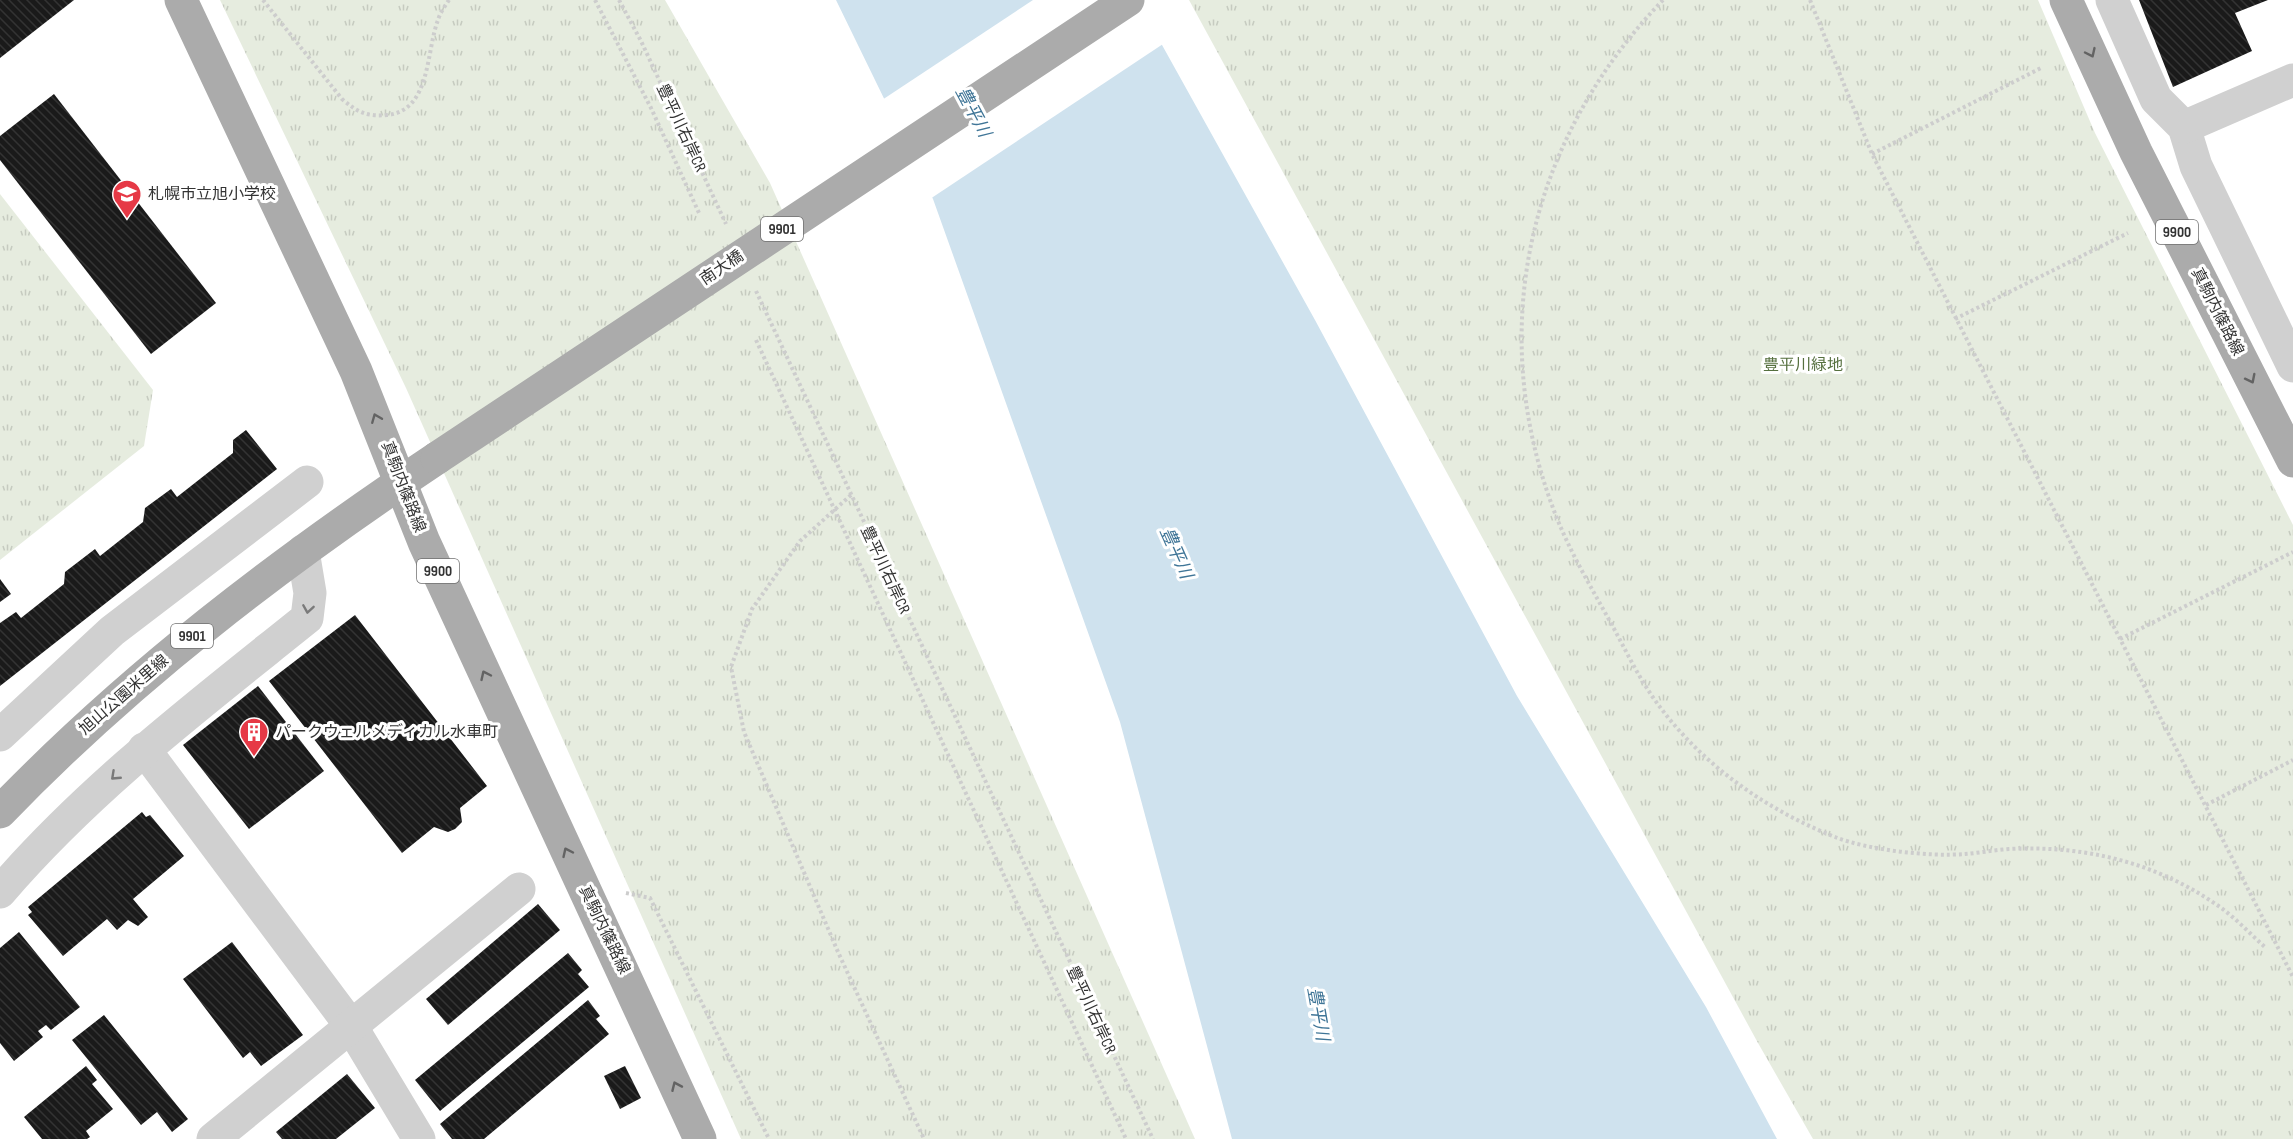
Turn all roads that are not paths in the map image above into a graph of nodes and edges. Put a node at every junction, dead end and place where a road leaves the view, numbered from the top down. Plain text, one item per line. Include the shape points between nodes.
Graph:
1 (181, 0) edge
2 (1128, 0) edge
3 (2066, 0) edge
4 (2112, 0) edge
5 (2293, 80) edge
6 (2184, 127) junction
7 (2293, 366) edge
8 (2293, 461) edge
9 (402, 481) junction
10 (308, 482) dead end
11 (303, 551) junction
12 (0, 735) edge
13 (144, 749) junction
14 (0, 812) edge
15 (519, 889) dead end
16 (0, 892) edge
17 (351, 1026) junction
18 (213, 1139) edge
19 (418, 1139) edge
20 (700, 1139) edge

9 -> 1 main road, 真駒内篠路線 / 9900 via 356,371
2 - 9 main road, 南大橋 / 9901, bridge
3 -> 8 main road, 真駒内篠路線 / 9900 via 2136,152
4 - 6 street via 2156,99
5 - 6 street
6 - 7 street via 2196,166
9 - 11 main road, 旭山公園米里線 / 9901
20 -> 9 main road, 真駒内篠路線 / 9900 via 429,552
10 - 12 street via 112,631
11 -> 13 street via 310,593 307,618
11 - 14 main road, 旭山公園米里線 / 9901 via 184,642 42,768
13 -> 16 street
13 - 17 street
15 - 17 street
17 - 18 street
17 - 19 street

